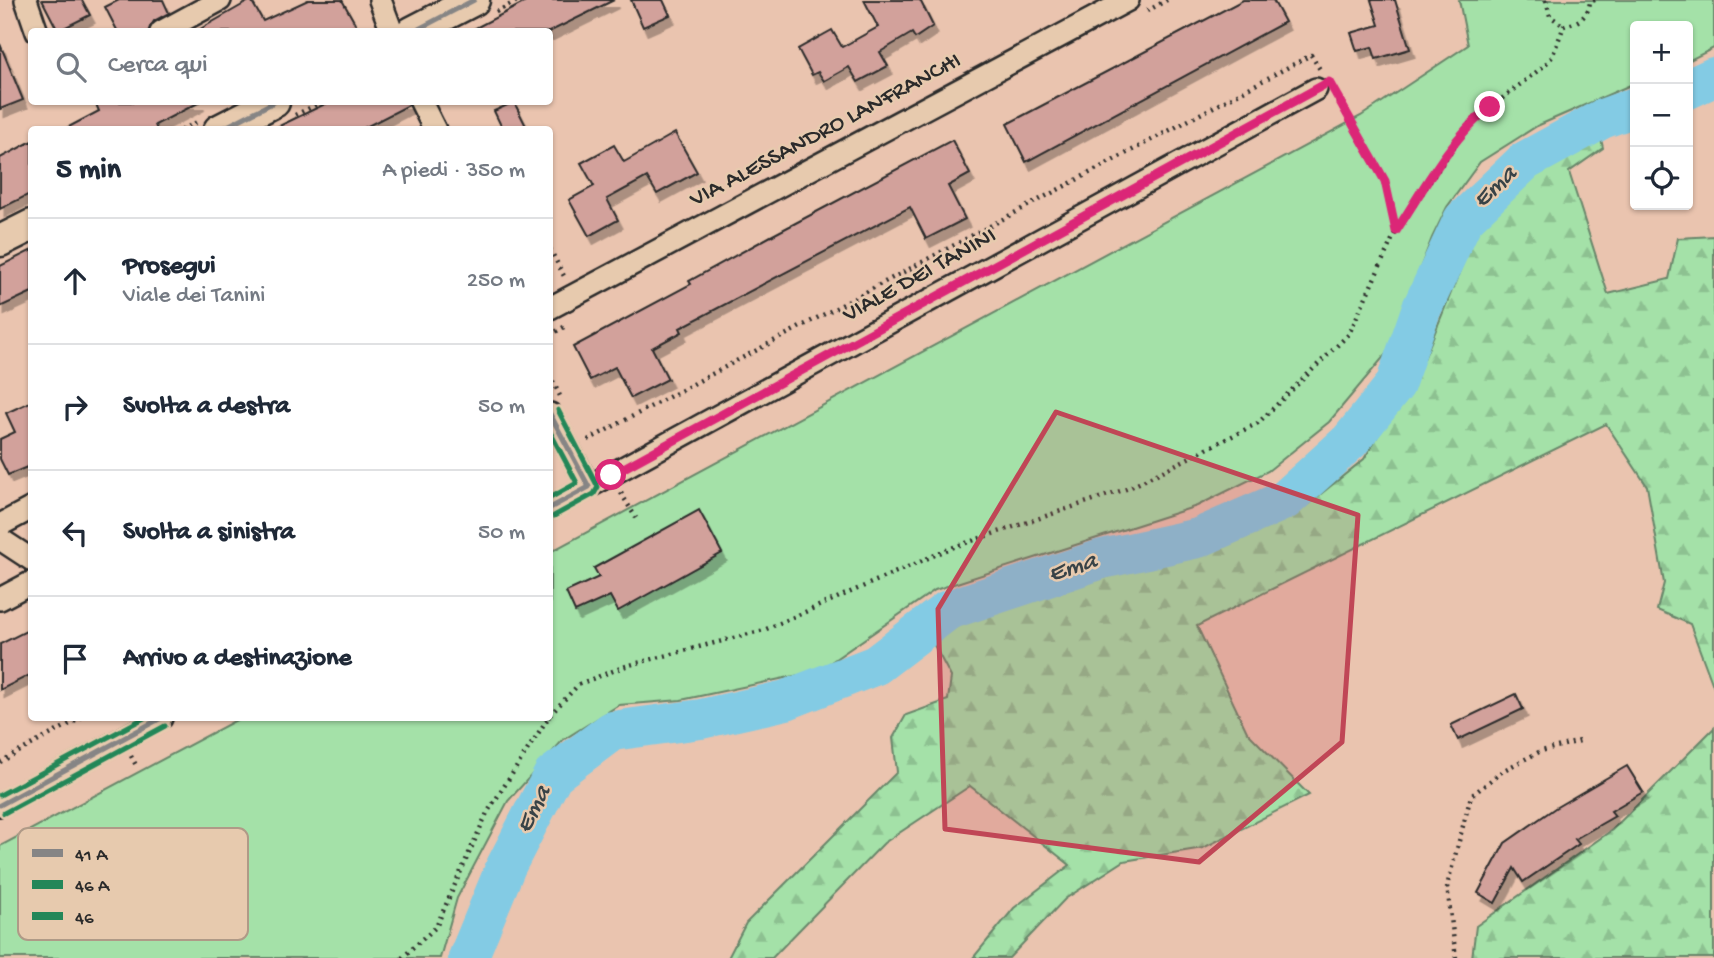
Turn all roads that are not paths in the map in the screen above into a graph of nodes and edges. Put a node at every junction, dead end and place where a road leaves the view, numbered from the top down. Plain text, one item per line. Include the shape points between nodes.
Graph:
1 (26, 0) edge
2 (220, 0) edge
3 (380, 0) edge
4 (474, 0) edge
5 (1128, 0) edge
6 (36, 28) edge
7 (168, 28) edge
8 (390, 28) edge
9 (420, 28) edge
10 (1322, 86) road end
11 (268, 105) edge
12 (422, 105) edge
13 (227, 126) edge
14 (433, 126) edge
15 (28, 227) edge
16 (0, 241) edge
17 (553, 306) edge
18 (558, 410) edge
19 (589, 486) junction
20 (553, 506) edge
21 (28, 510) edge
22 (0, 525) edge
23 (0, 539) edge
24 (28, 557) edge
25 (28, 584) edge
26 (0, 599) edge
27 (146, 721) edge
28 (0, 805) edge

1 - 6 street
2 - 7 street
3 - 8 street
4 - 9 main road
5 - 17 street, VIA ALESSANDRO LANFRANCHI
10 - 19 street, VIALE DEI TANINI
11 - 13 main road
12 - 14 street
15 - 16 main road
18 - 19 street
19 - 20 street, VIALE DEI TANINI
21 - 22 street
23 - 24 street
25 - 26 street
27 - 28 street

